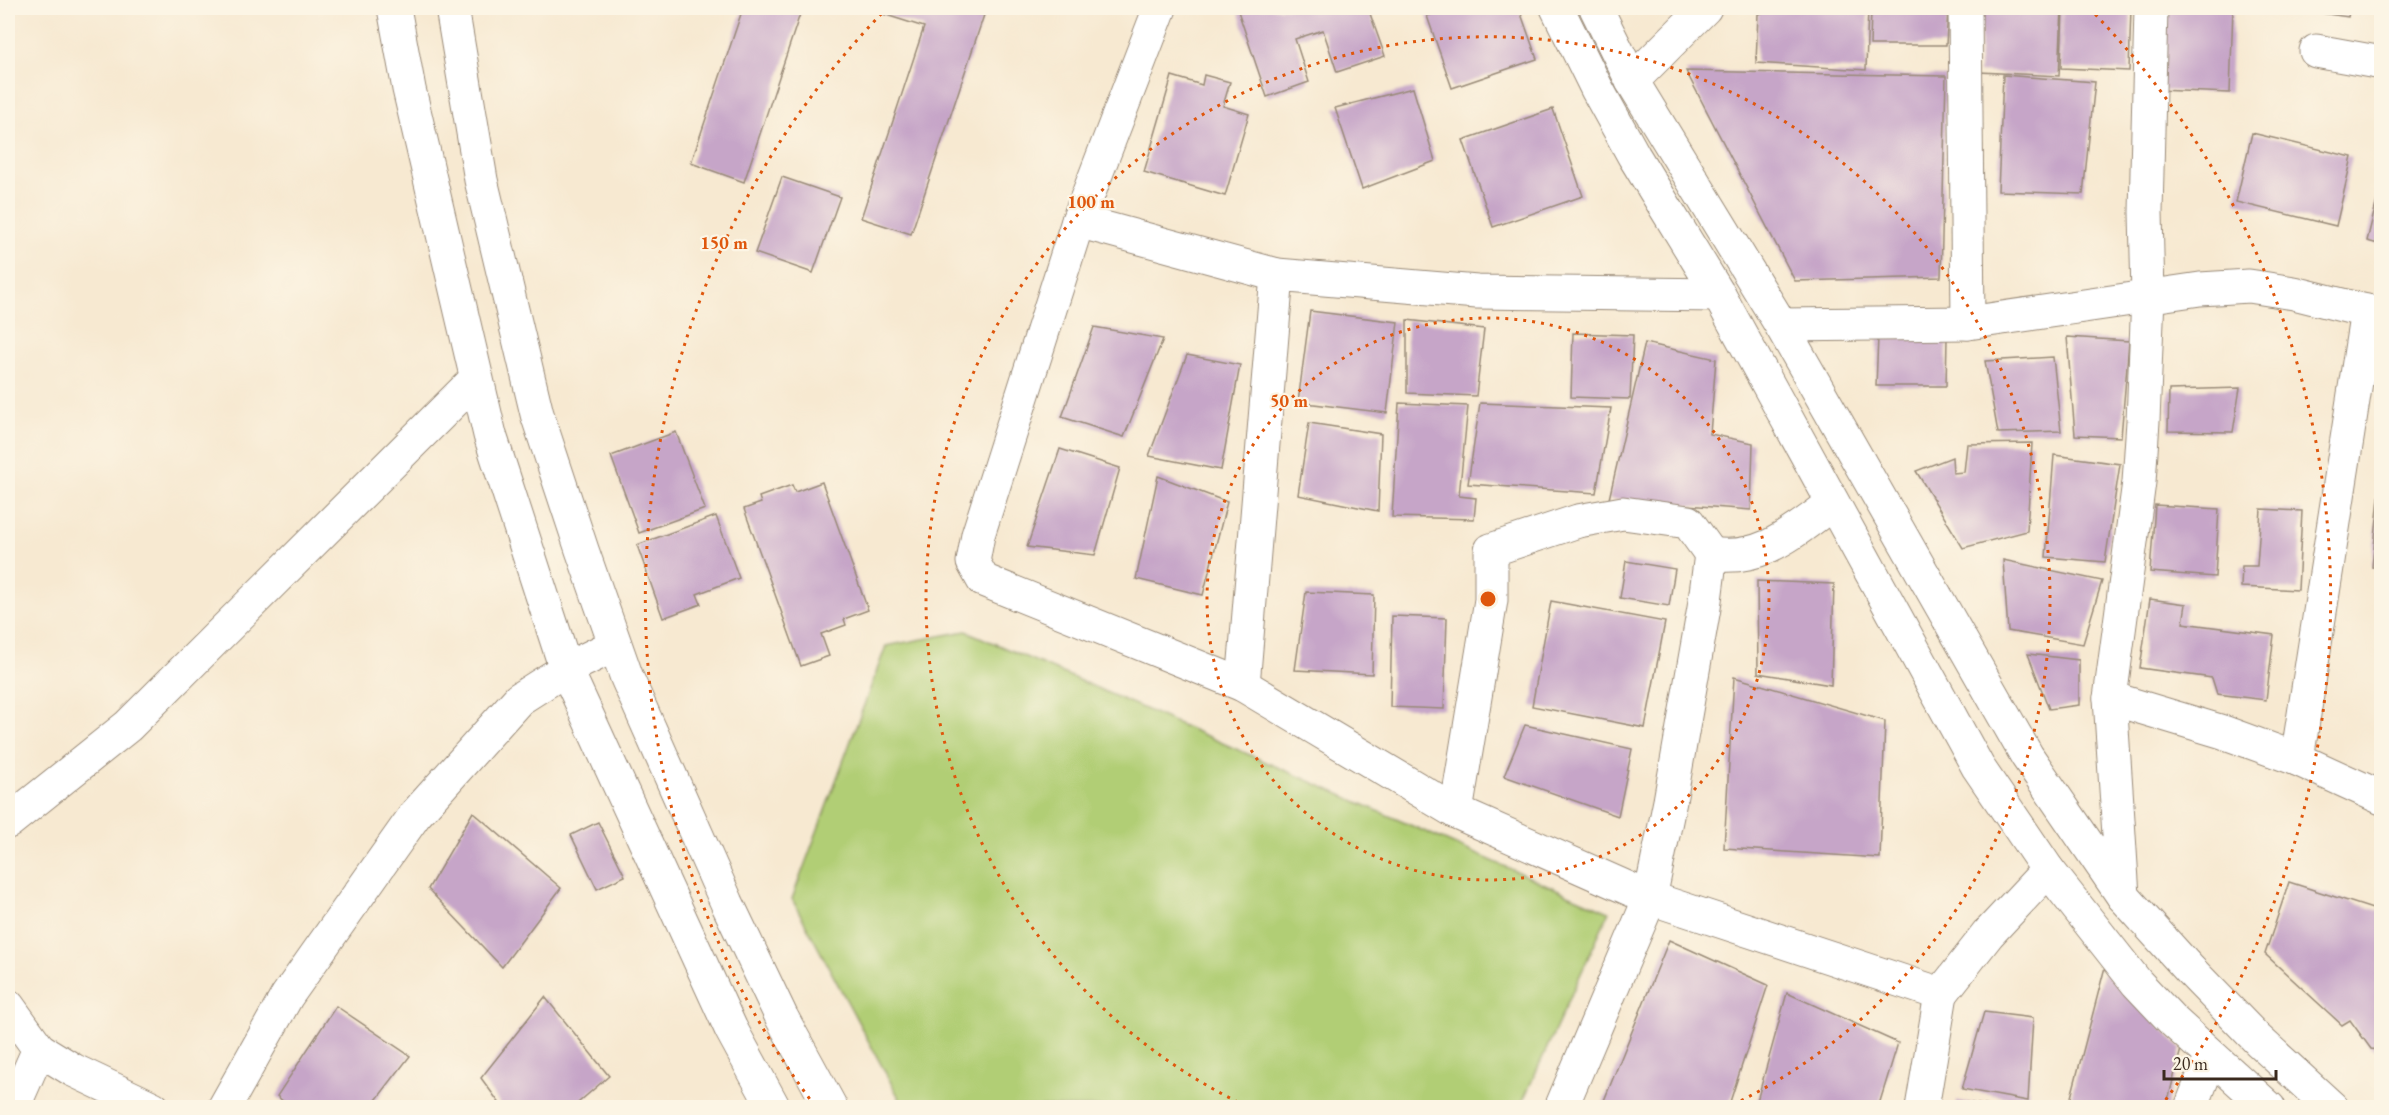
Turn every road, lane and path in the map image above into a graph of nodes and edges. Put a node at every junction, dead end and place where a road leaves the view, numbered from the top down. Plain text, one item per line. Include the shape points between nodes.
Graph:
1 (394, 8) edge
2 (452, 8) edge
3 (1160, 8) edge
4 (1557, 8) edge
5 (1596, 8) edge
6 (1705, 8) edge
7 (1965, 8) edge
8 (2151, 8) edge
9 (2316, 51) dead end
10 (2382, 63) edge
11 (1632, 81) junction
12 (1078, 221) junction
13 (1277, 275) junction
14 (1719, 295) junction
15 (2148, 296) junction
16 (2374, 313) edge
17 (1968, 323) junction
18 (1781, 325) junction
19 (476, 379) junction
20 (1832, 504) junction
21 (1711, 554) junction
22 (615, 645) junction
23 (566, 669) junction
24 (1243, 685) junction
25 (2110, 698) junction
26 (2297, 759) junction
27 (2382, 798) edge
28 (1456, 812) junction
29 (8, 822) edge
30 (2048, 870) junction
31 (2123, 896) junction
32 (1650, 898) junction
33 (1941, 994) junction
34 (8, 1006) edge
35 (39, 1049) junction
36 (2211, 1056) junction
37 (13, 1107) edge
38 (153, 1107) edge
39 (224, 1107) edge
40 (774, 1107) edge
41 (831, 1107) edge
42 (1561, 1107) edge
43 (1922, 1107) edge
44 (2191, 1107) edge
45 (2269, 1107) edge
46 (2331, 1107) edge

1 - 19 street
2 - 22 street via 481,180 537,414
3 - 12 street
4 - 14 street via 1634,156
5 - 11 street
6 - 11 street
7 - 17 street
8 - 15 street
9 - 10 street
11 - 18 street
12 - 13 street
12 - 24 street via 978,535 974,562 984,580
13 - 14 street via 1477,292
13 - 24 street
14 - 20 street
15 - 16 street via 2249,286
15 - 17 street
15 - 25 street via 2139,482
16 - 26 street
17 - 18 street
18 - 31 street via 2027,756
19 - 23 street via 490,435
19 - 29 street via 128,726
20 - 21 street via 1765,550 1744,555
20 - 30 street via 1978,767
21 - 28 street via 1688,522 1623,513 1578,522 1491,550 1491,600
21 - 32 street
22 - 23 street
22 - 41 street via 727,903 782,1018
23 - 39 street via 519,699 415,815 287,996
23 - 40 street via 731,1029
24 - 28 street
25 - 26 street
25 - 31 street
26 - 27 street
28 - 32 street
30 - 33 street via 1988,934
30 - 36 street via 2137,983
31 - 46 street via 2235,1017
32 - 33 street
32 - 42 street
33 - 43 street
34 - 35 street
35 - 37 street
35 - 38 street via 73,1071
36 - 44 street
36 - 45 street

